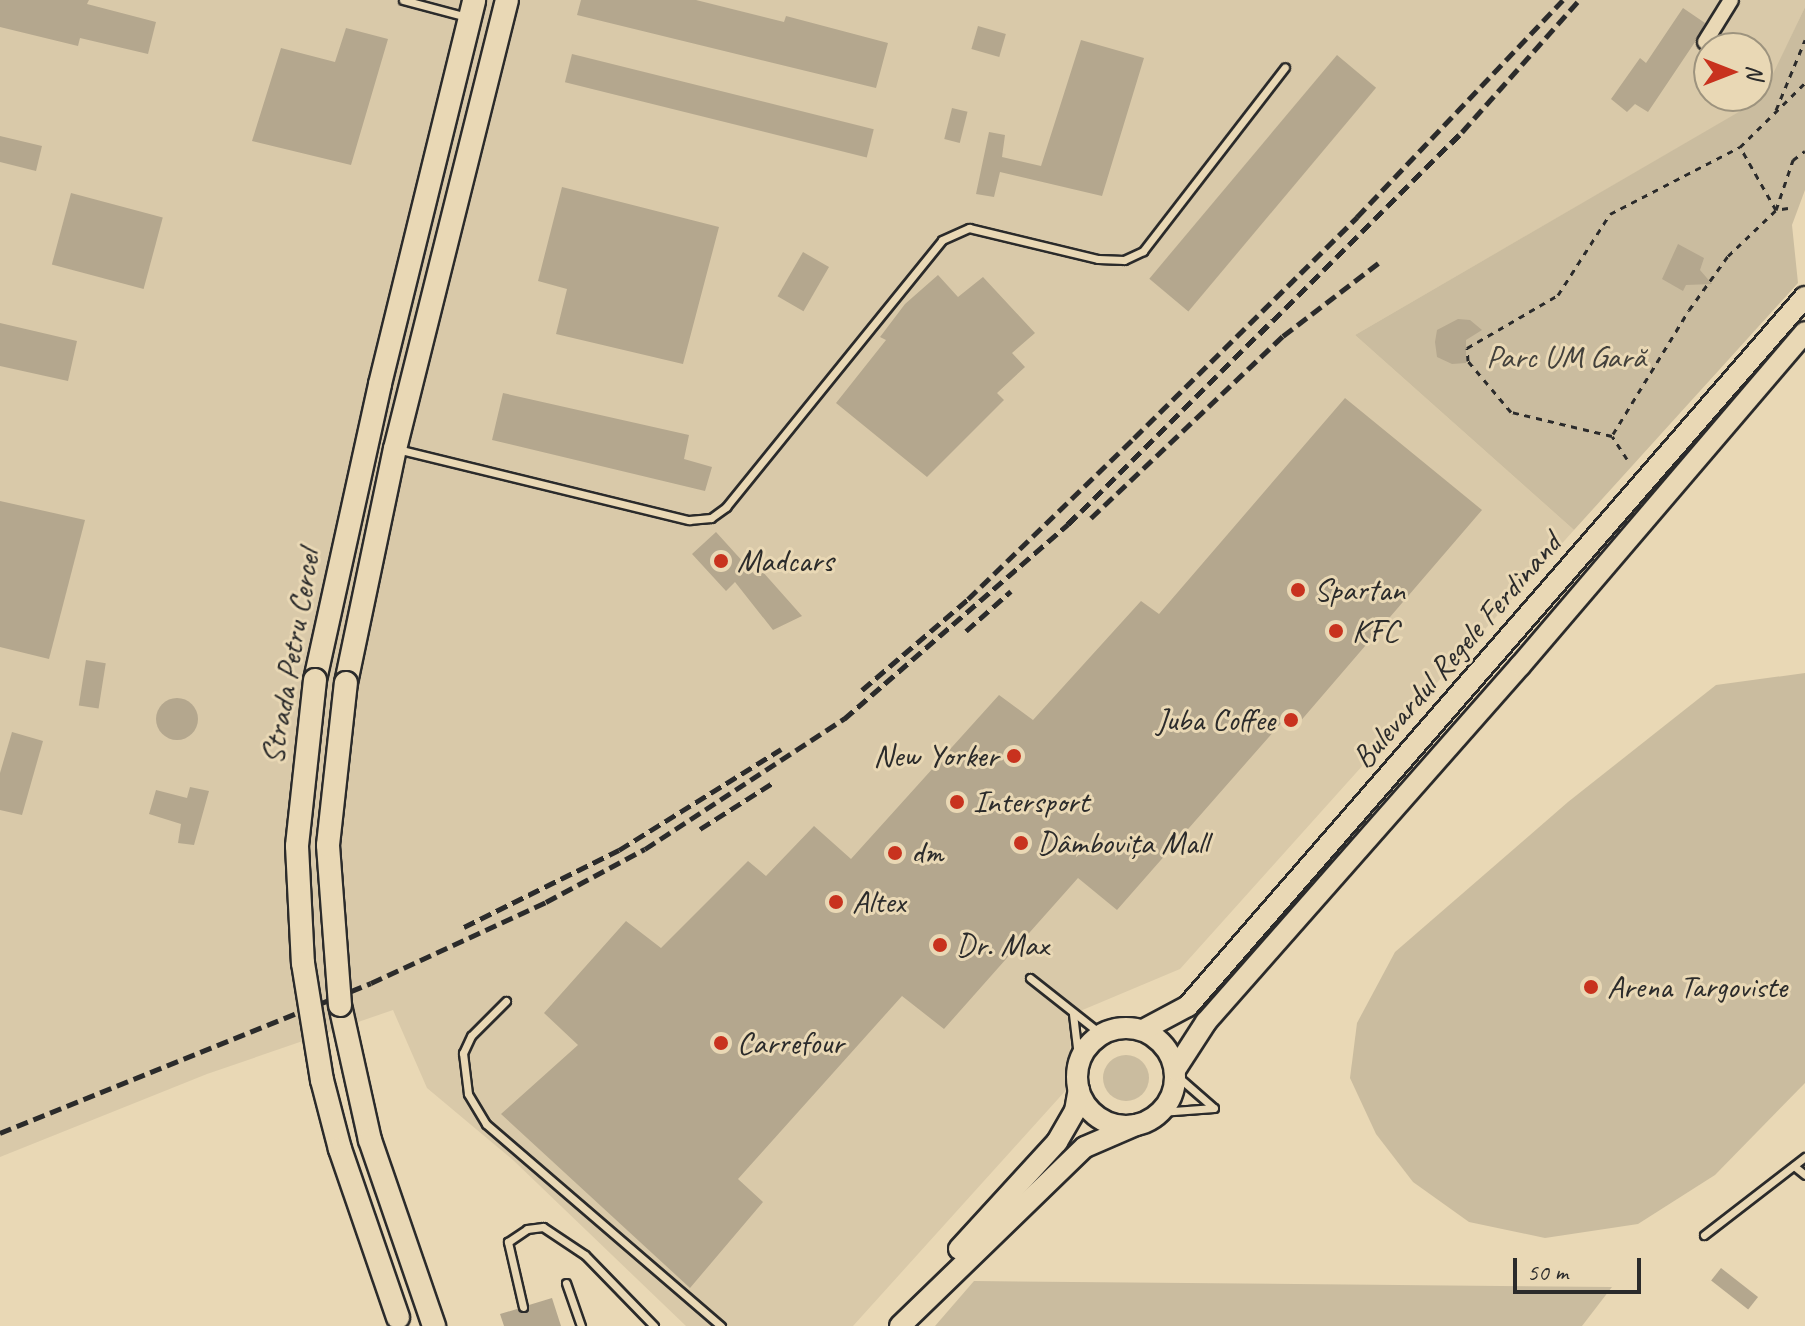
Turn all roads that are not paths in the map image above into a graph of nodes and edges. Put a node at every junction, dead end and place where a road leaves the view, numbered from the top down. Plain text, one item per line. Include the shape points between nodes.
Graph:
1 (403, 0) edge
2 (507, 0) edge
3 (1731, 0) edge
4 (472, 9) edge
5 (501, 25) junction
6 (1711, 32) edge
7 (1285, 67) dead end
8 (1805, 297) edge
9 (1805, 332) edge
10 (395, 449) junction
11 (1030, 978) dead end
12 (506, 1001) dead end
13 (1073, 1014) junction
14 (1143, 1030) junction
15 (1101, 1034) junction
16 (1079, 1064) junction
17 (1175, 1072) junction
18 (1079, 1089) junction
19 (1160, 1112) junction
20 (1136, 1125) junction
21 (1805, 1157) edge
22 (1794, 1166) junction
23 (1805, 1175) edge
24 (1704, 1235) dead end
25 (566, 1283) dead end
26 (523, 1307) dead end
27 (430, 1316) edge
28 (399, 1321) edge
29 (581, 1326) edge
30 (654, 1326) edge
31 (721, 1326) edge
32 (888, 1326) edge
33 (900, 1326) edge

1 - 4 lane
2 - 5 main road, Strada Petru Cercel
3 - 6 street
4 - 5 main road
4 - 28 main road, Strada Petru Cercel, bridge via 380,384 315,680 297,846 303,963 319,1068 340,1149
5 - 10 main road, Strada Petru Cercel
7 - 10 lane via 1166,225 1133,255 1098,259 969,228 942,240 726,507 711,518 689,520
8 - 14 main road, Bulevardul Regele Ferdinand via 1188,1006
9 - 17 main road, Bulevardul Regele Ferdinand via 1201,1028
10 - 27 main road, Strada Petru Cercel, bridge via 346,683 328,845 340,1005 370,1140
11 - 13 lane
12 - 31 lane via 471,1036 463,1053 468,1094 486,1124
13 - 15 lane
13 - 16 lane
14 - 15 main road, Bulevardul Regele Ferdinand
14 - 17 main road via 1167,1048
15 - 16 main road
16 - 18 main road
17 - 19 main road
17 - 19 lane via 1214,1108
18 - 20 main road via 1106,1122
18 - 32 main road via 1075,1111 1057,1142
19 - 20 main road
20 - 33 main road via 1085,1147
21 - 22 lane
22 - 23 lane
22 - 24 lane
25 - 29 lane
26 - 30 lane via 508,1242 527,1229 543,1227 585,1255

